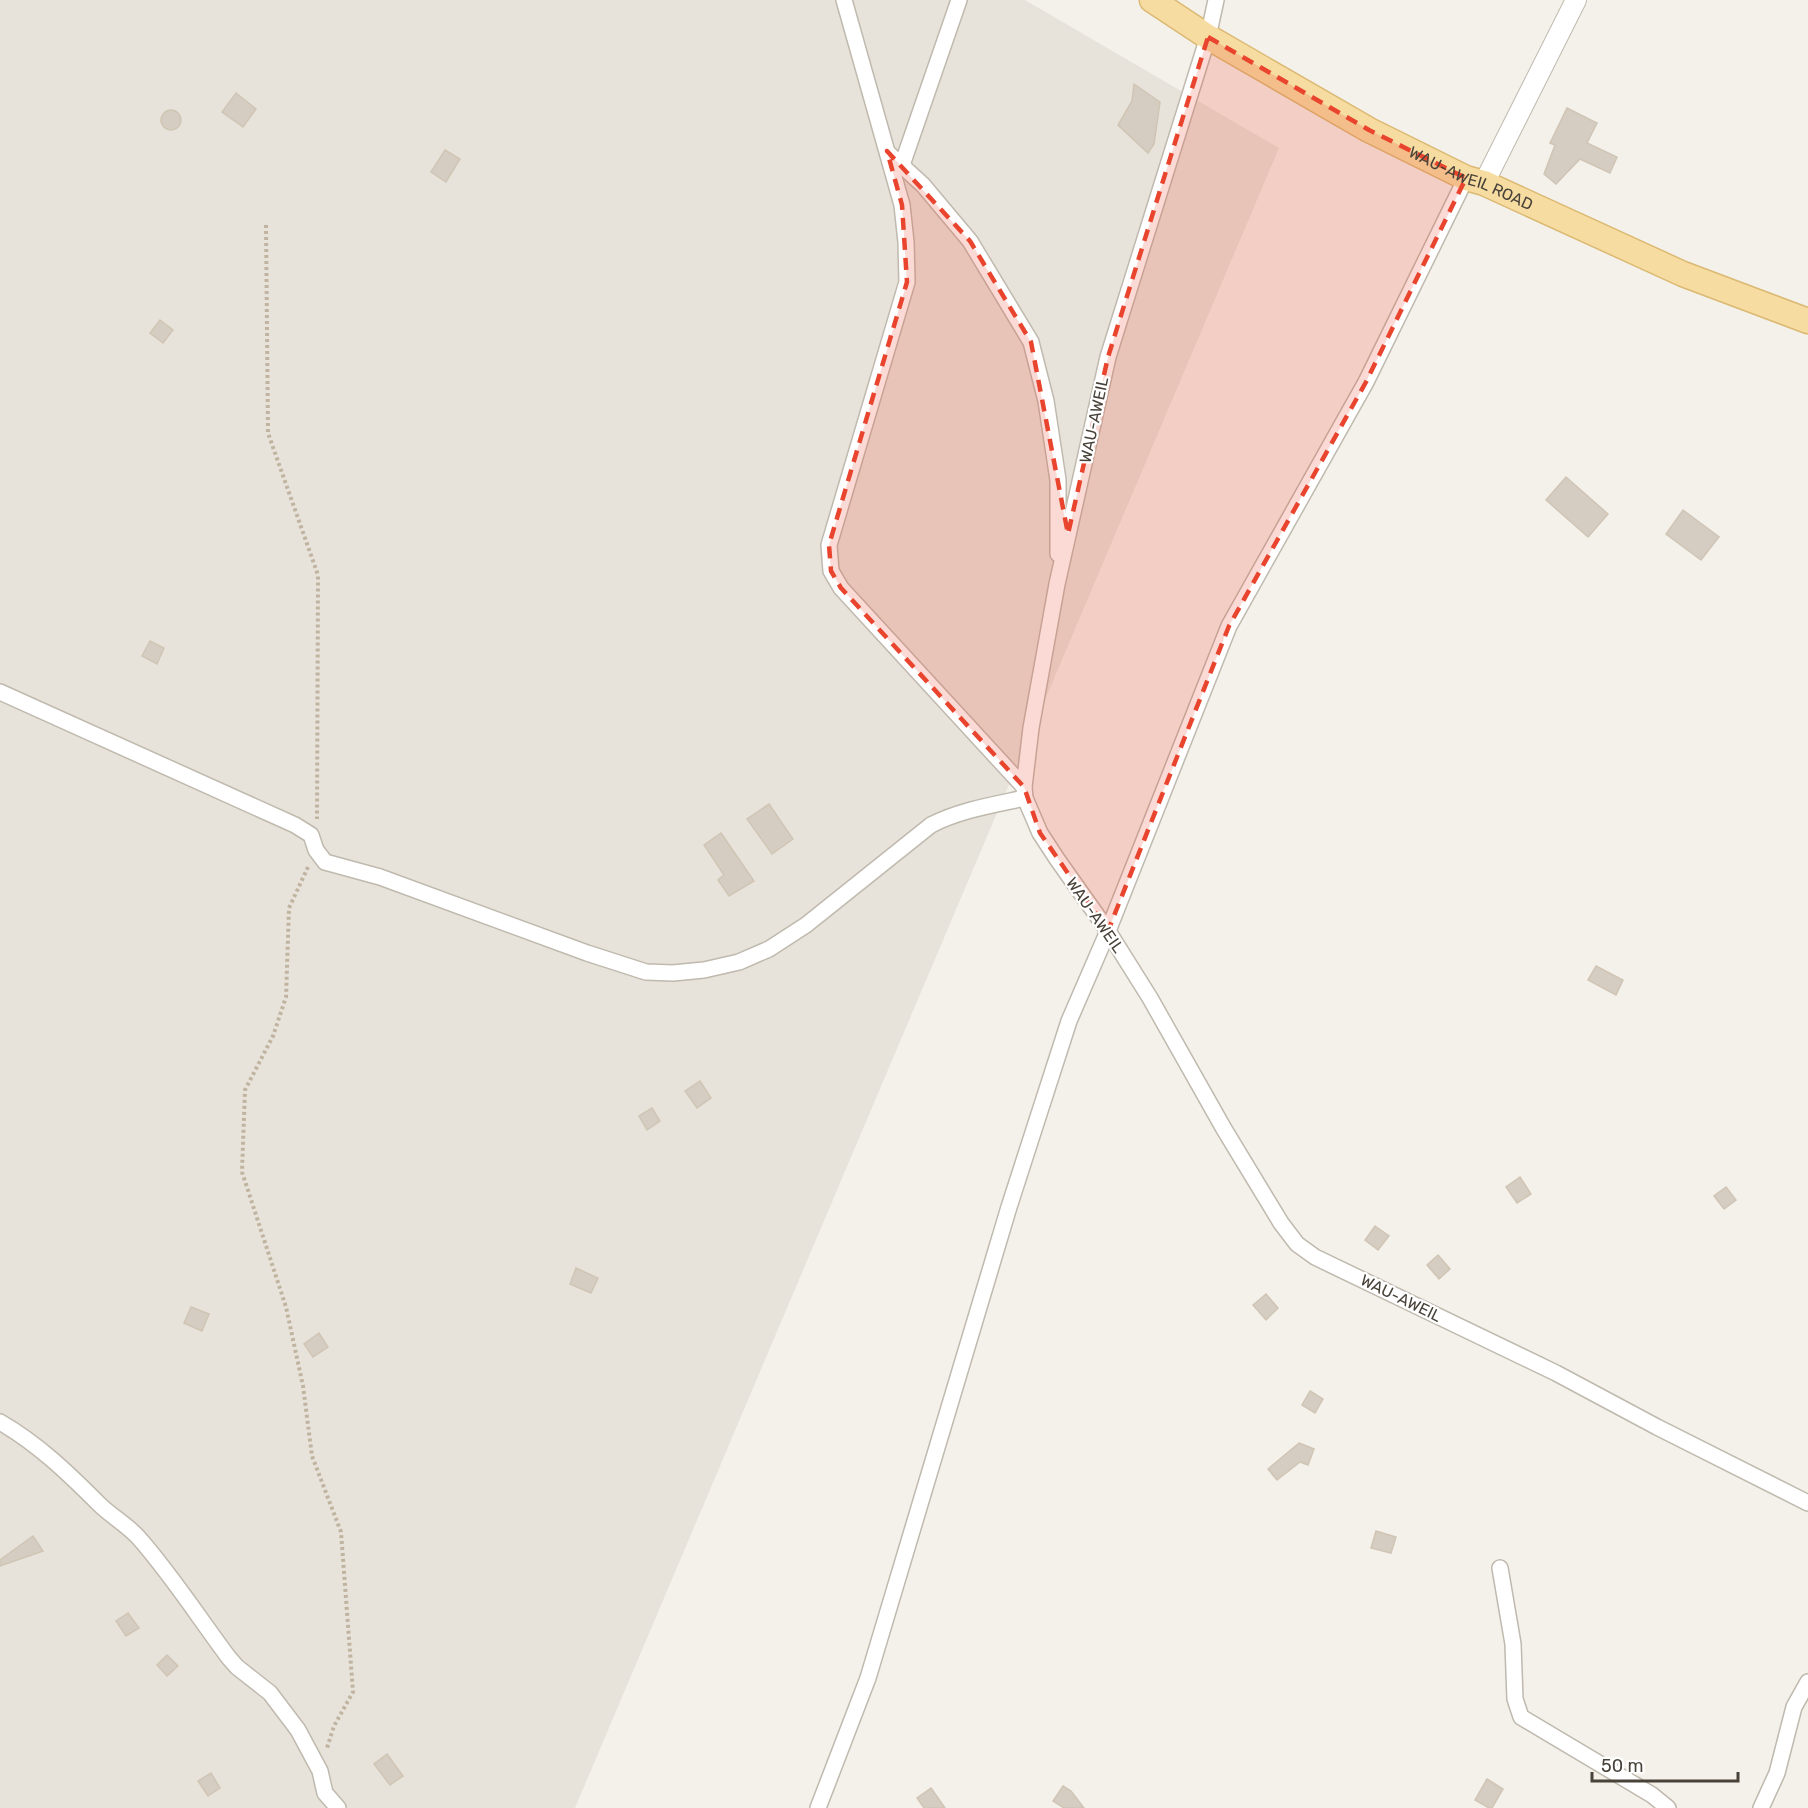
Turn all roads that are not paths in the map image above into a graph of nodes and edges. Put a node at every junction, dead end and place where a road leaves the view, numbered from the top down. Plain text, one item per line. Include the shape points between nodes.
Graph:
1 (844, 0) edge
2 (959, 0) edge
3 (1152, 0) edge
4 (1216, 0) edge
5 (1576, 0) edge
6 (1208, 37) junction
7 (887, 151) junction
8 (902, 165) junction
9 (1475, 181) junction
10 (1808, 321) edge
11 (1057, 584) junction
12 (0, 692) edge
13 (1024, 792) junction
14 (1108, 931) junction
15 (0, 1422) edge
16 (1808, 1503) edge
17 (1500, 1568) dead end
18 (1808, 1682) edge
19 (338, 1808) edge
20 (819, 1808) edge
21 (1668, 1808) edge
22 (1761, 1808) edge

1 - 7 street
2 - 8 street
3 - 6 main road, WAU-AWEIL ROAD
4 - 6 street, WAU-AWEIL
5 - 9 street
6 - 9 main road, WAU-AWEIL ROAD via 1369,130
6 - 11 street, WAU-AWEIL via 1107,357
7 - 8 street
7 - 13 street via 902,205 907,282 829,545 831,571 841,588
8 - 11 street via 970,241 1031,342 1046,401 1058,480
9 - 10 main road, WAU-AWEIL ROAD via 1683,274
9 - 14 street via 1229,626
11 - 13 street, WAU-AWEIL via 1031,728
12 - 13 street via 295,825 310,835 325,862 380,877 646,972 716,967 769,949 806,925 931,825
13 - 14 street, WAU-AWEIL via 1040,833
14 - 16 street, WAU-AWEIL via 1230,1139 1297,1244 1315,1257 1556,1373
14 - 20 street via 1069,1022 1009,1207 868,1678
15 - 19 street via 50,1456 136,1535 229,1658 270,1693 298,1730 320,1771 325,1793
17 - 21 street via 1513,1644 1515,1699 1521,1717
18 - 22 street via 1794,1707 1777,1773

